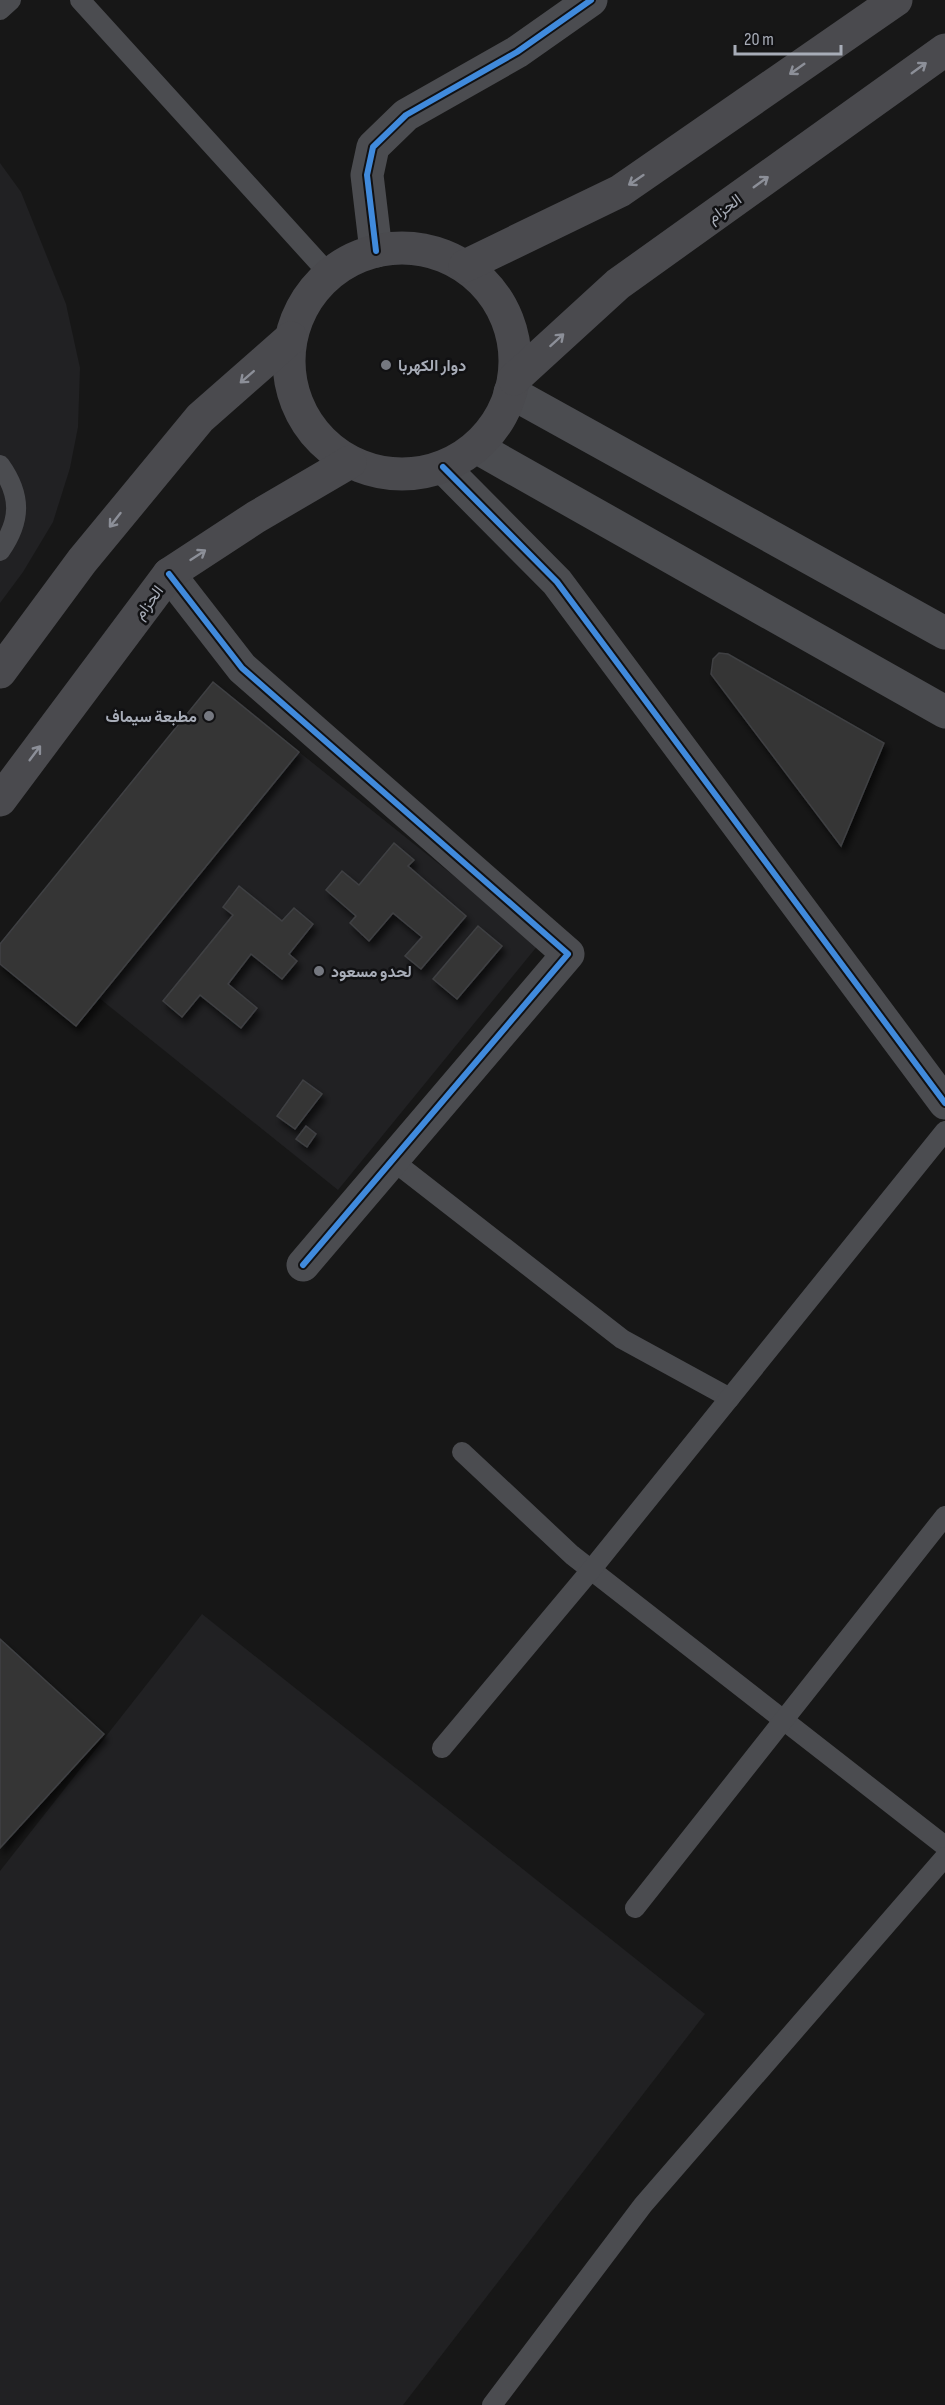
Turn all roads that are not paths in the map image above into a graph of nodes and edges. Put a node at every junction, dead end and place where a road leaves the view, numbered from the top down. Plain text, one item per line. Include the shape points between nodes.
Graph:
1 (11, 0) edge
2 (80, 0) edge
3 (591, 0) edge
4 (896, 0) edge
5 (0, 10) edge
6 (945, 50) edge
7 (376, 250) junction
8 (465, 266) junction
9 (329, 274) junction
10 (291, 338) junction
11 (512, 386) junction
12 (476, 447) junction
13 (350, 462) junction
14 (0, 465) edge
15 (442, 467) junction
16 (0, 551) edge
17 (169, 574) junction
18 (945, 633) edge
19 (0, 672) edge
20 (945, 712) edge
21 (0, 800) edge
22 (945, 1103) edge
23 (945, 1131) edge
24 (392, 1160) junction
25 (303, 1265) dead end
26 (730, 1398) junction
27 (462, 1452) dead end
28 (945, 1516) edge
29 (591, 1570) junction
30 (783, 1721) junction
31 (442, 1749) dead end
32 (945, 1846) edge
33 (945, 1857) edge
34 (635, 1908) dead end
35 (492, 2405) edge

1 - 5 lane
2 - 9 lane
3 - 7 street via 517,52 406,115 373,147 367,175
4 -> 8 main road via 620,191
11 -> 6 main road, الحزام via 618,284
7 - 8 main road via 427,251
7 - 9 main road
8 - 11 main road via 489,288 506,315 514,346
9 - 10 main road via 312,292
10 - 13 main road via 289,375 299,410 321,441
10 -> 19 main road via 200,418 82,561
11 - 12 main road via 497,422
11 - 18 street
12 - 15 main road
12 - 20 street
13 - 15 main road via 396,474
17 -> 13 main road, الحزام
14 - 16 lane via 16,498 16,517 11,535
15 - 22 street via 557,582
21 -> 17 main road, الحزام
17 - 24 street via 242,668 568,954
23 - 26 lane
24 - 25 street
24 - 26 lane via 622,1338
26 - 29 lane
27 - 29 lane
28 - 30 lane
29 - 30 lane
29 - 31 lane
30 - 32 lane
30 - 34 lane
33 - 35 lane via 643,2205

